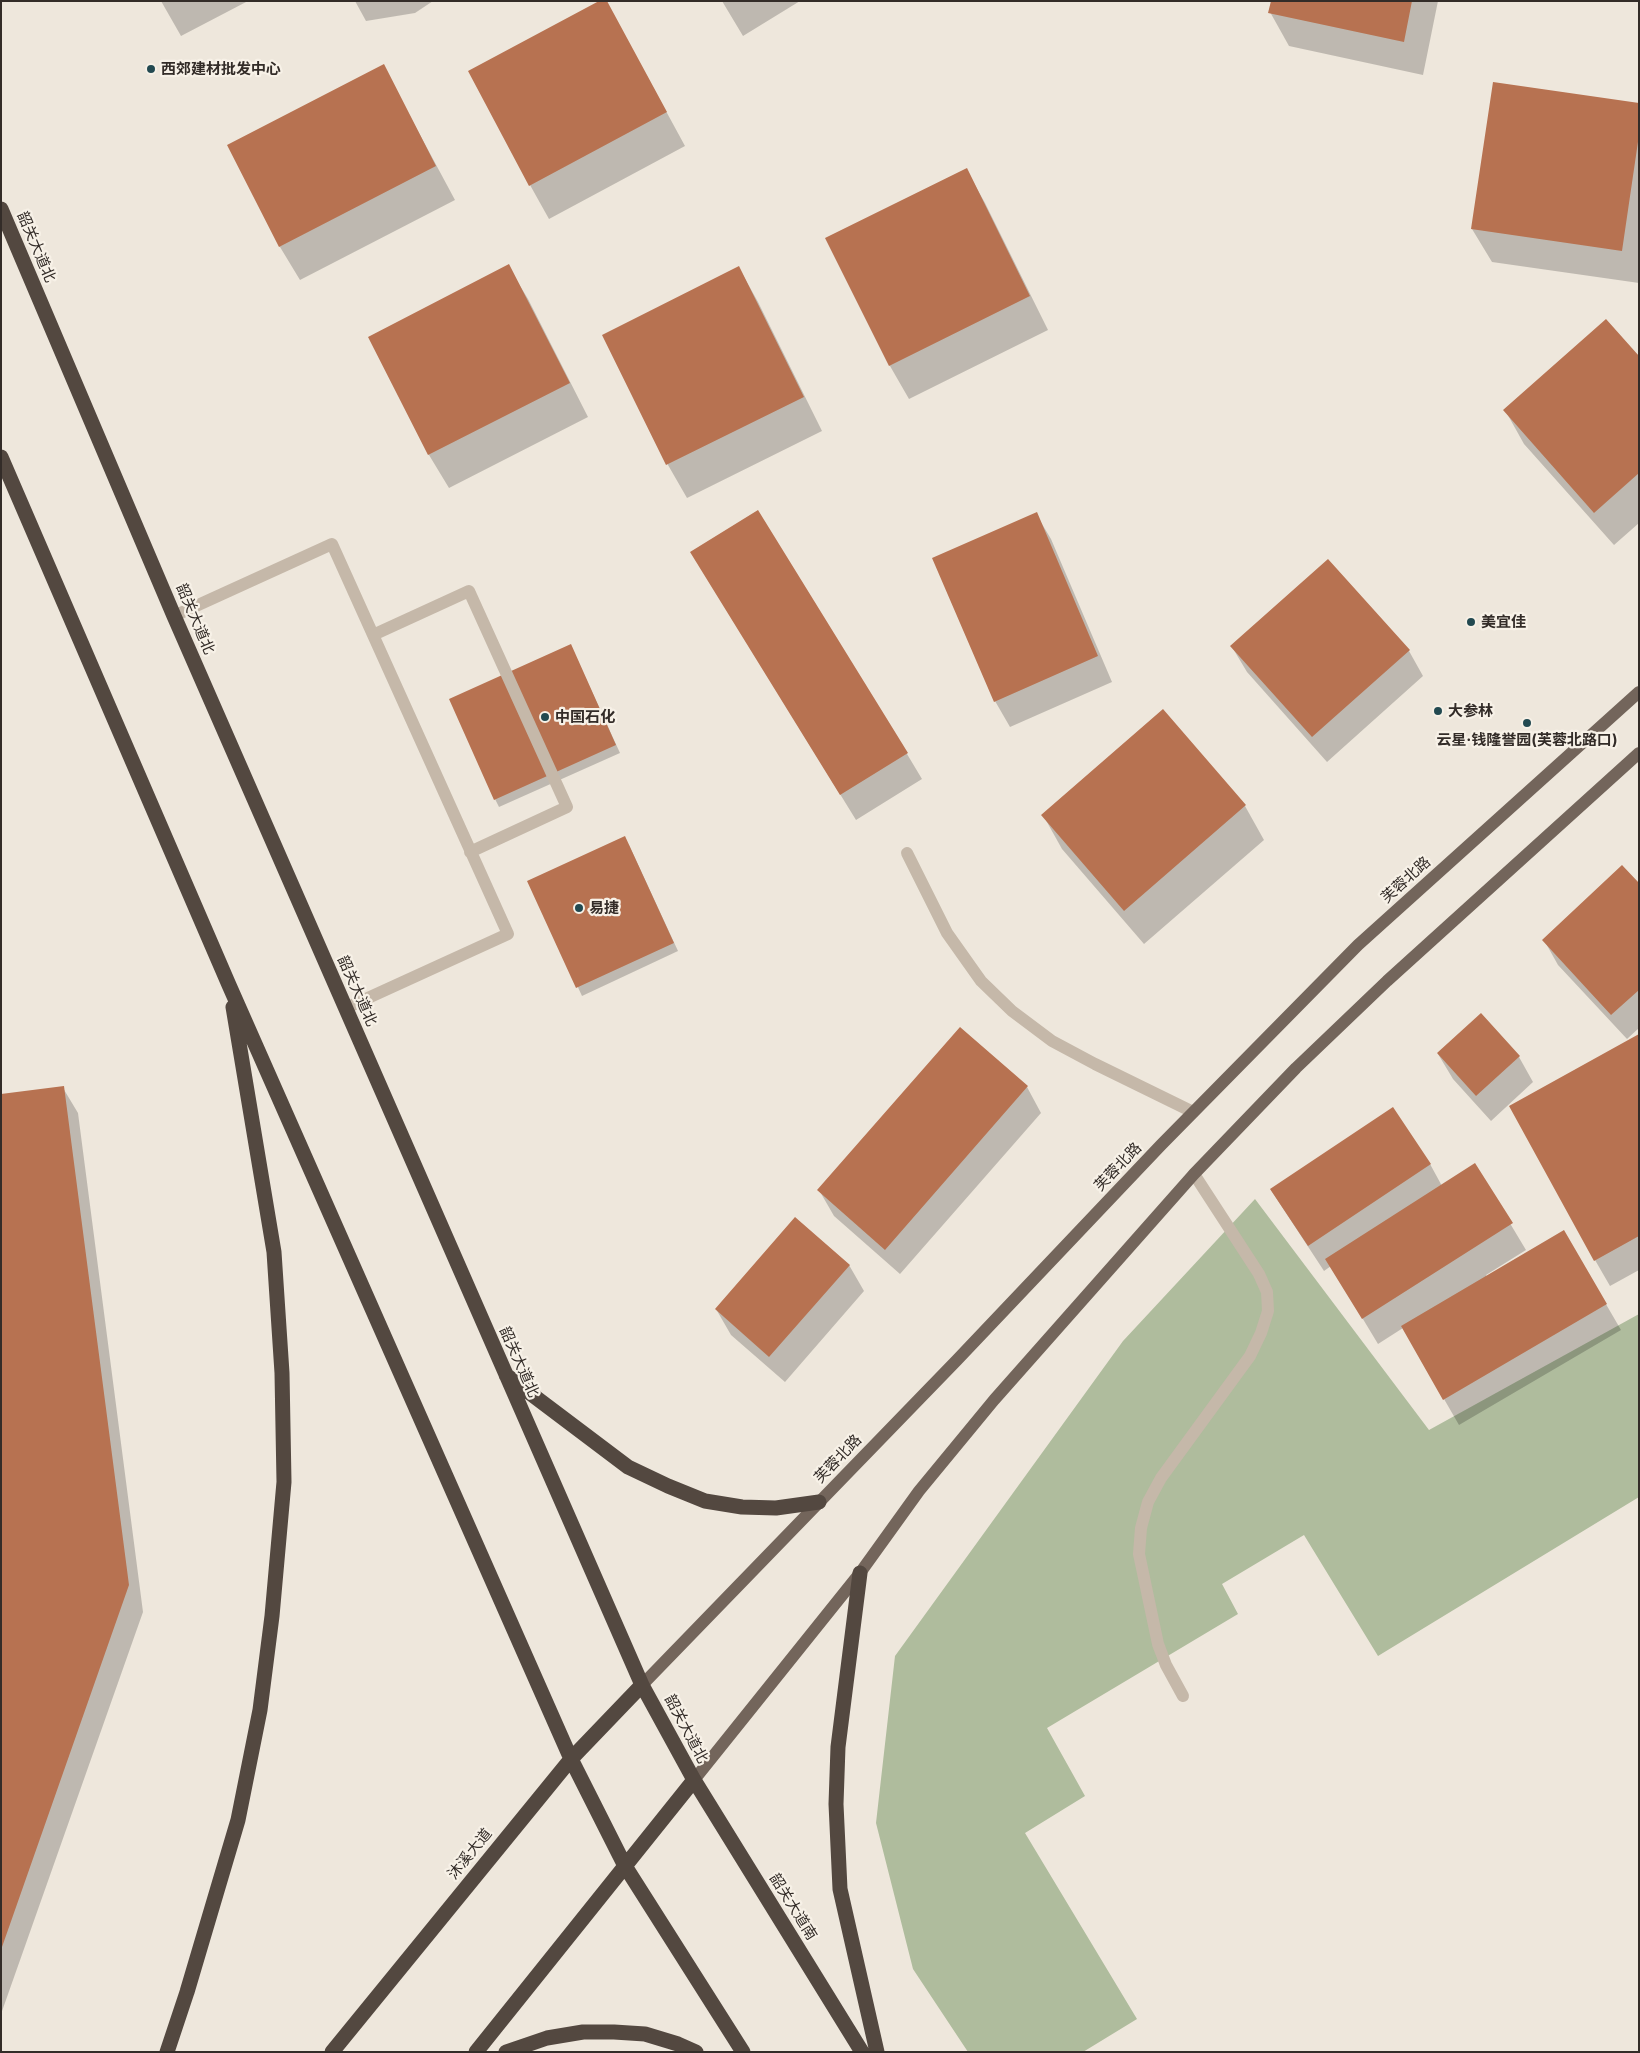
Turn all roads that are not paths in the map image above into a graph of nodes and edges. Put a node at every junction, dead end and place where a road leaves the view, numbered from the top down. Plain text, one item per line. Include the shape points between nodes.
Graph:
1 (1, 209) edge
2 (1, 457) edge
3 (174, 616) junction
4 (373, 635) junction
5 (1639, 692) edge
6 (1639, 753) edge
7 (470, 852) junction
8 (908, 853) dead end
9 (229, 986) junction
10 (346, 1008) junction
11 (1193, 1112) junction
12 (1194, 1174) junction
13 (505, 1374) junction
14 (819, 1502) junction
15 (860, 1573) junction
16 (642, 1685) junction
17 (1184, 1696) dead end
18 (571, 1759) junction
19 (694, 1780) junction
20 (625, 1866) junction
21 (167, 2052) edge
22 (332, 2052) edge
23 (476, 2052) edge
24 (506, 2052) edge
25 (696, 2052) edge
26 (743, 2052) edge
27 (862, 2052) edge
28 (877, 2052) edge

1 - 3 highway, 韶关大道北
2 - 9 highway
3 - 4 lane via 332,544
3 - 10 highway, 韶关大道北
4 - 7 lane
4 - 7 lane via 469,590 563,798 567,807
5 - 11 main road, 芙蓉北路 via 1358,945
6 - 12 main road via 1386,981
7 - 10 lane via 508,934
8 - 11 lane via 947,933 981,981 1012,1011 1052,1041
9 - 18 highway
9 - 21 highway via 274,1252 282,1373 284,1482 260,1710 238,1820
10 - 13 highway, 韶关大道北
11 - 14 main road, 芙蓉北路
12 - 15 main road via 994,1400 919,1491
12 - 17 lane via 1259,1274 1267,1292 1268,1311 1262,1333 1250,1356 1161,1478 1148,1502 1140,1528 1139,1554 1158,1644
13 - 14 highway via 628,1467 668,1486 705,1501 742,1507 776,1508
13 - 16 highway, 韶关大道北
14 - 16 main road, 芙蓉北路
15 - 19 main road
15 - 28 highway via 839,1737 836,1804 840,1888
16 - 18 highway, 沐溪大道
16 - 19 highway, 韶关大道北
18 - 20 highway
18 - 22 highway, 沐溪大道
19 - 20 highway
19 - 27 highway, 韶关大道南
20 - 23 highway
20 - 26 highway
24 - 25 highway via 547,2038 591,2032 645,2034

